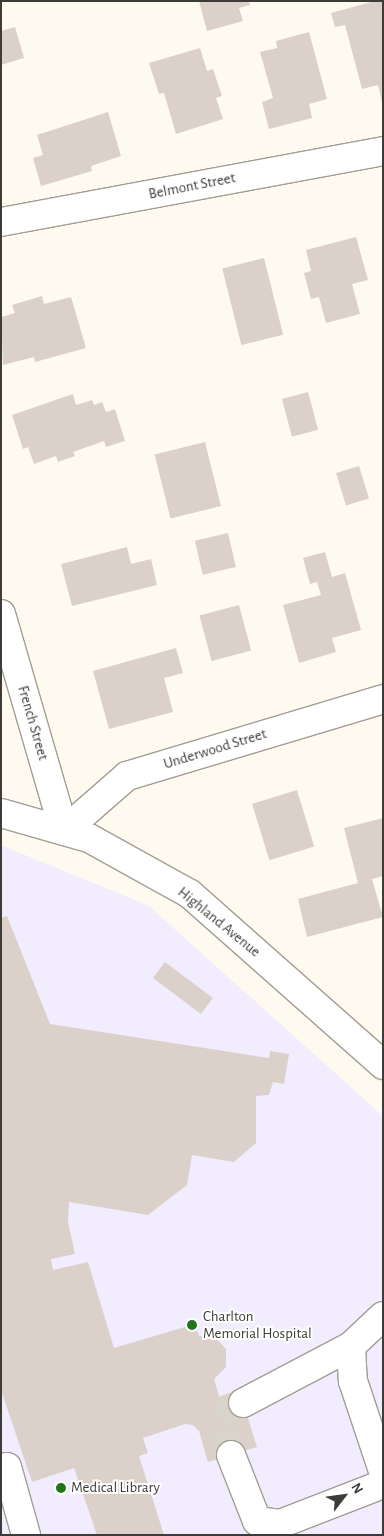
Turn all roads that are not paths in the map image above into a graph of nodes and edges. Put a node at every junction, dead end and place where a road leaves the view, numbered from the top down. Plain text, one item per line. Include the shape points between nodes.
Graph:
1 (383, 150) edge
2 (1, 222) edge
3 (1, 614) edge
4 (383, 699) edge
5 (1, 814) edge
6 (64, 831) junction
7 (383, 1065) edge
8 (383, 1316) edge
9 (350, 1346) junction
10 (243, 1403) tunnel mouth
11 (231, 1455) tunnel mouth
12 (1, 1469) edge
13 (383, 1471) edge
14 (383, 1484) edge
15 (26, 1535) edge

1 - 2 street, Belmont Street
3 - 6 street, French Street
4 - 6 street, Underwood Street via 127,776
5 - 6 street, Highland Avenue
6 - 7 street, Highland Avenue via 89,838 190,894
8 - 9 street
9 - 10 street
9 - 13 street via 353,1380
11 - 14 street via 257,1521 280,1524
12 - 15 street via 7,1467

